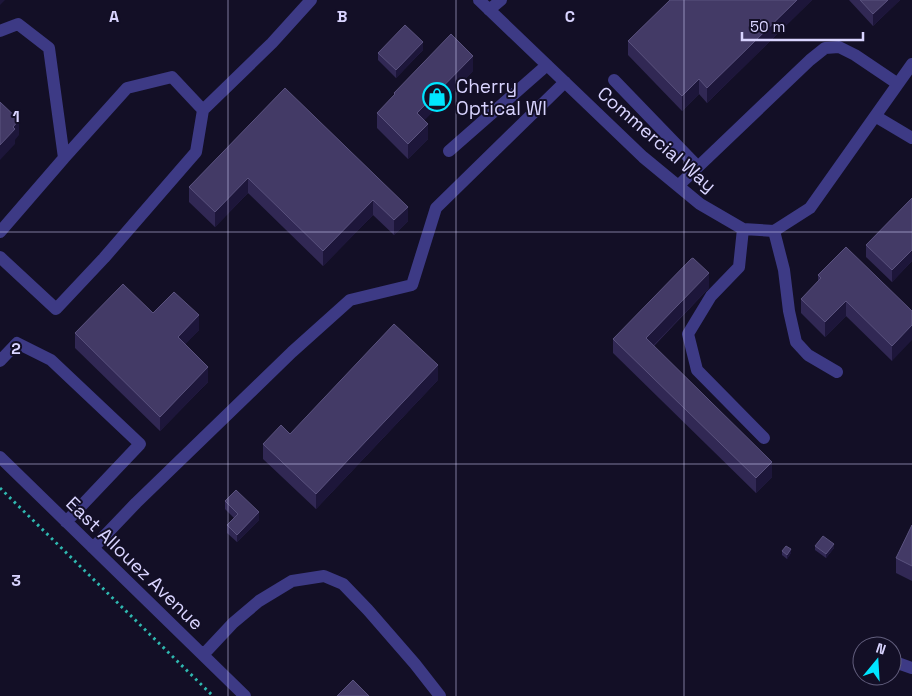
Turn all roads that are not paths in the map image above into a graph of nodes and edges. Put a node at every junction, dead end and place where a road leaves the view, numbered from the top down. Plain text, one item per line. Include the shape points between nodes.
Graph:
1 (311, 0) edge
2 (479, 0) edge
3 (501, 0) edge
4 (489, 10) junction
5 (0, 31) edge
6 (912, 64) edge
7 (547, 65) junction
8 (614, 80) dead end
9 (565, 82) junction
10 (898, 84) junction
11 (203, 110) junction
12 (875, 116) junction
13 (912, 138) edge
14 (449, 151) dead end
15 (64, 158) junction
16 (698, 167) junction
17 (678, 186) junction
18 (743, 229) junction
19 (774, 231) junction
20 (0, 232) edge
21 (0, 257) edge
22 (0, 361) edge
23 (837, 372) dead end
24 (764, 438) dead end
25 (0, 457) edge
26 (66, 522) junction
27 (93, 548) junction
28 (203, 655) junction
29 (245, 696) edge
30 (440, 696) edge

1 - 11 street
2 - 4 street, Commercial Way
3 - 4 street
4 - 7 street, Commercial Way
5 - 15 street via 18,24 49,48
6 - 10 street
7 - 9 street, Commercial Way
7 - 14 street
8 - 16 street
9 - 17 street, Commercial Way
9 - 27 street via 436,208 412,286 350,300 292,352
10 - 12 street
10 - 16 street via 855,54 839,47 825,48
11 - 15 street via 172,77 127,88
11 - 21 street via 196,152 56,309
12 - 13 street
12 - 19 street via 810,208
15 - 20 street
16 - 17 street
17 - 18 street, Commercial Way via 700,204
18 - 19 street, Commercial Way
18 - 24 street via 740,267 711,296 688,334 697,370
19 - 23 street via 796,342 808,355
22 - 26 street via 17,343 51,360 140,444
25 - 26 street, East Allouez Avenue
26 - 27 street, East Allouez Avenue
27 - 28 street, East Allouez Avenue
28 - 29 street, East Allouez Avenue
28 - 30 street via 233,622 259,601 292,581 324,576 343,584 362,603

